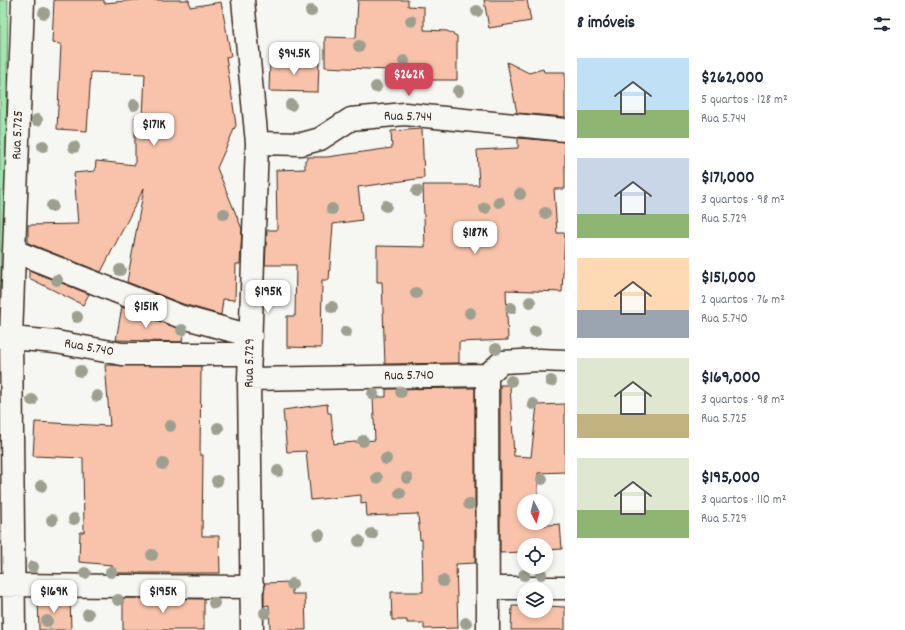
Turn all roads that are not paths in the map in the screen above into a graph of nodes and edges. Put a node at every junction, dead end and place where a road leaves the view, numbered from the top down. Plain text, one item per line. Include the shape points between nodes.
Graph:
1 (23, 0) edge
2 (243, 0) edge
3 (565, 130) edge
4 (257, 143) junction
5 (14, 251) junction
6 (5, 338) edge
7 (250, 345) junction
8 (565, 361) edge
9 (487, 375) junction
10 (249, 380) junction
11 (7, 585) edge
12 (253, 587) junction
13 (488, 588) junction
14 (565, 588) edge
15 (14, 630) edge
16 (252, 630) edge
17 (488, 630) edge

1 - 5 street, Rua 5.725
2 - 4 street, Rua 5.729
3 - 4 street, Rua 5.744 via 405,114 351,119 320,139 302,144
4 - 7 street, Rua 5.729
5 - 6 street, Rua 5.725
5 - 7 street
6 - 7 street, Rua 5.740 via 56,342 122,354
6 - 11 street, Rua 5.725
7 - 10 street, Rua 5.729
8 - 9 street via 502,362
9 - 10 street, Rua 5.740
9 - 13 street
10 - 12 street, Rua 5.729
11 - 12 street
11 - 15 street, Rua 5.725
12 - 16 street, Rua 5.729
13 - 14 street
13 - 17 street

